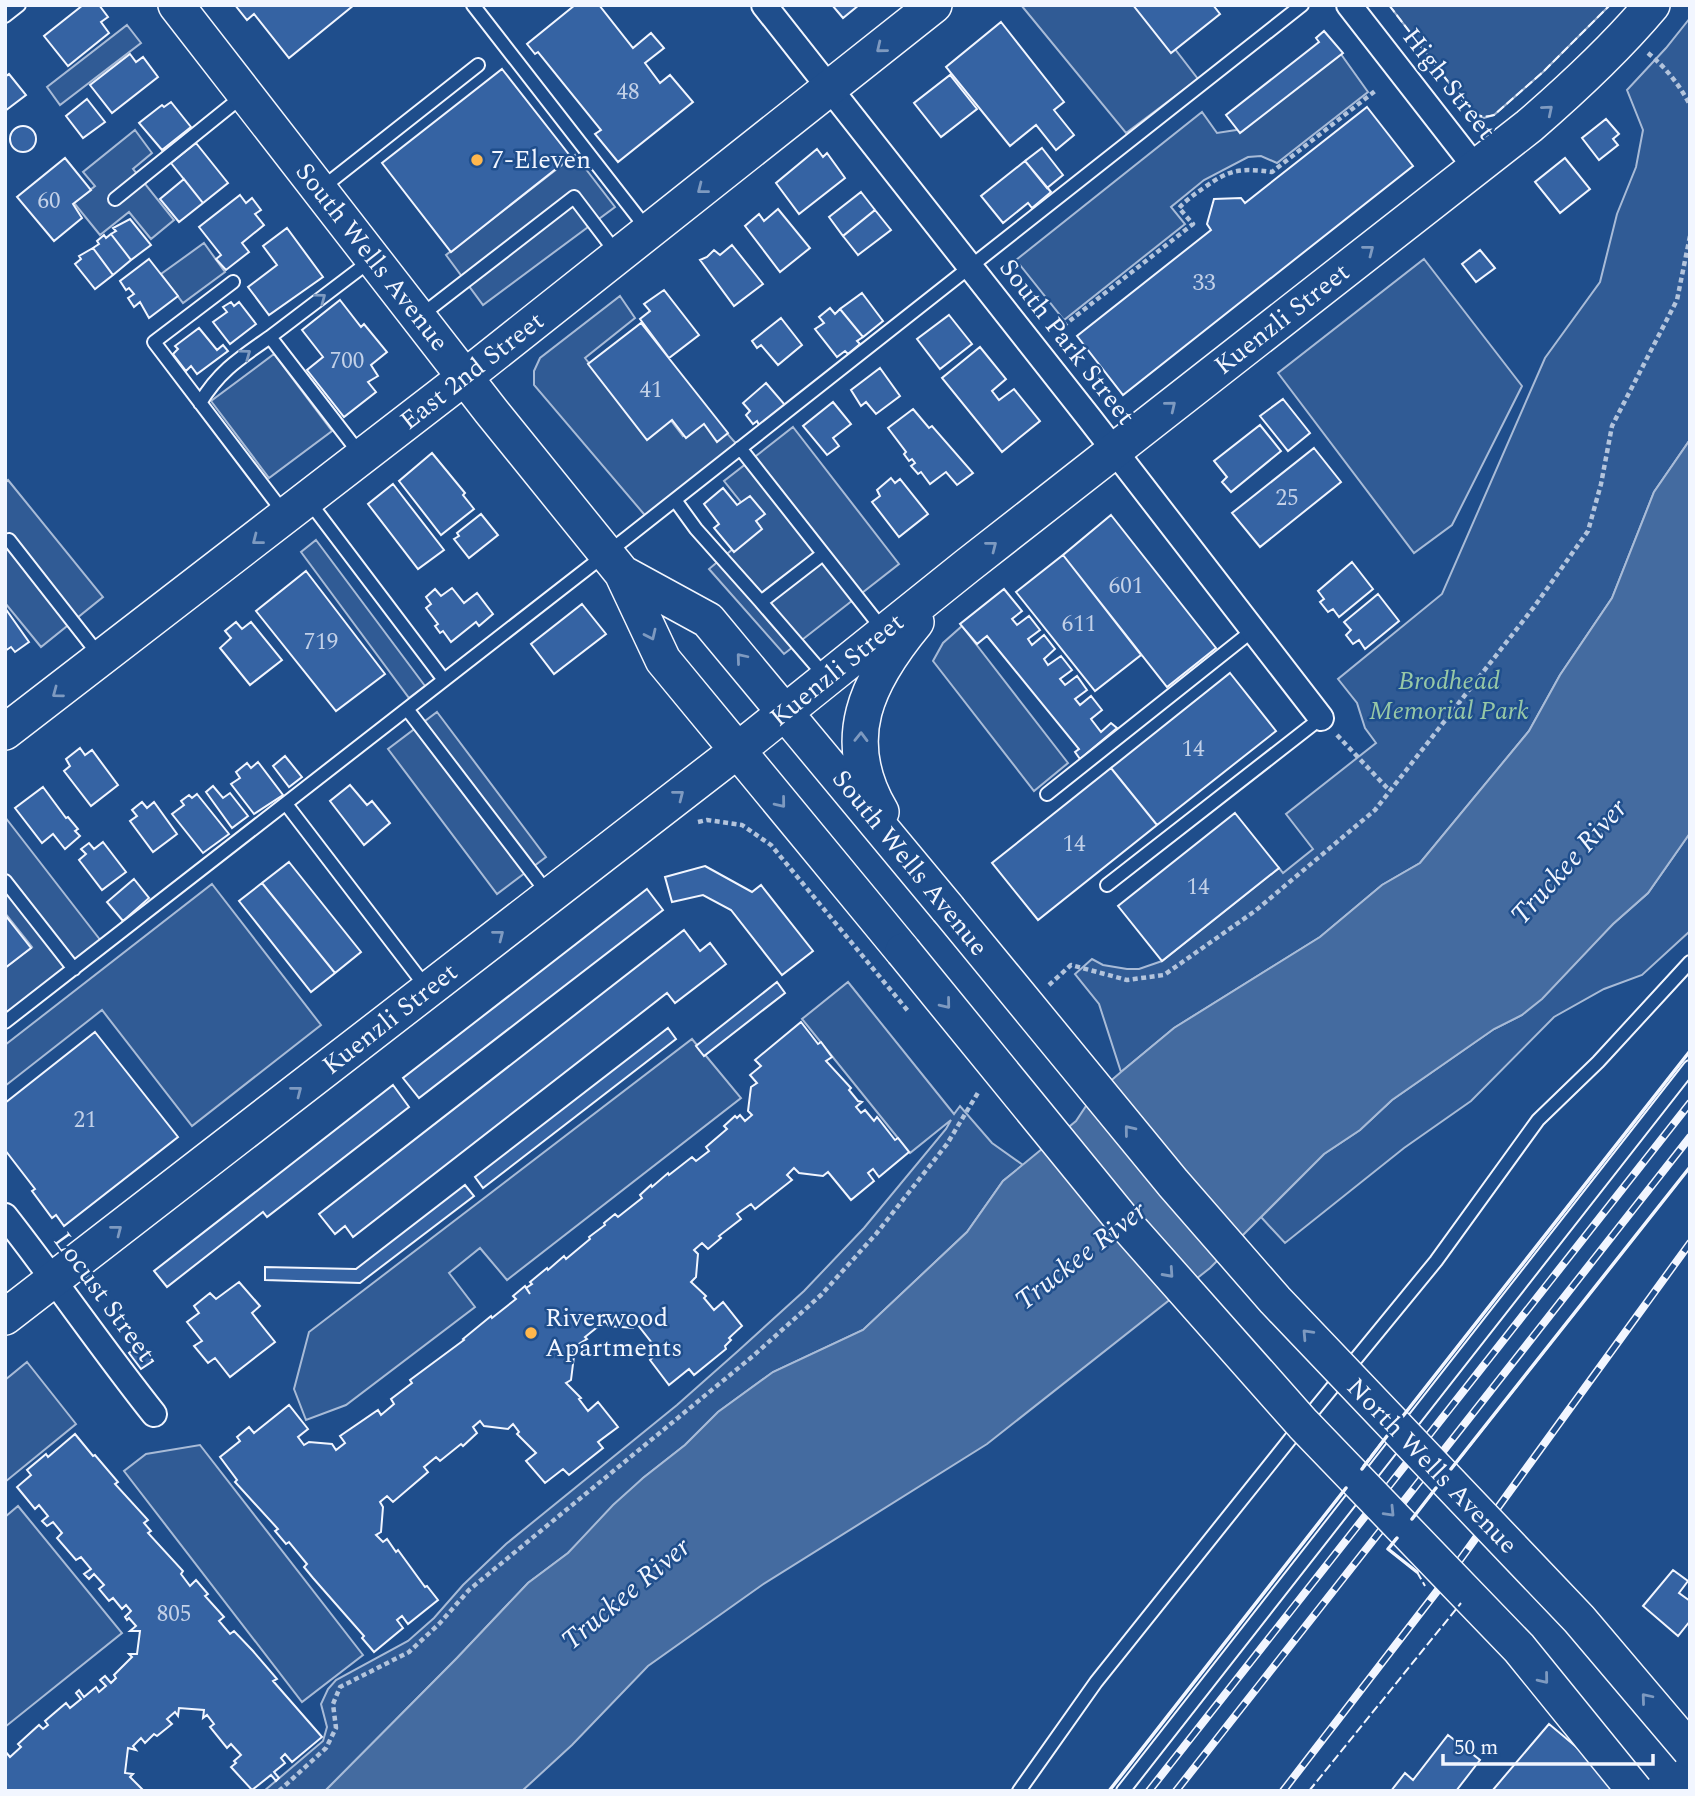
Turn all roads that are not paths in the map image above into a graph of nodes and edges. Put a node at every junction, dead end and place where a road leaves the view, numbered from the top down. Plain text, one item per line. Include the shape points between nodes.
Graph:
1 (19, 5) edge
2 (176, 5) edge
3 (473, 5) edge
4 (764, 5) edge
5 (934, 5) edge
6 (1303, 5) edge
7 (1349, 5) edge
8 (1652, 5) edge
9 (5, 16) edge
10 (478, 65) dead end
11 (830, 89) junction
12 (245, 95) junction
13 (1475, 167) junction
14 (319, 191) junction
15 (116, 199) dead end
16 (649, 231) junction
17 (618, 255) junction
18 (373, 259) junction
19 (970, 268) junction
20 (233, 282) dead end
21 (419, 318) junction
22 (270, 337) junction
23 (465, 377) junction
24 (200, 403) junction
25 (740, 448) junction
26 (1115, 451) junction
27 (362, 457) junction
28 (674, 500) junction
29 (297, 508) junction
30 (9, 540) dead end
31 (823, 554) junction
32 (614, 564) junction
33 (953, 577) junction
34 (761, 602) junction
35 (1252, 631) junction
36 (884, 632) junction
37 (102, 658) junction
38 (827, 678) junction
39 (444, 680) junction
40 (407, 709) junction
41 (785, 711) junction
42 (1321, 718) joint
43 (5, 732) edge
44 (738, 750) junction
45 (1047, 794) dead end
46 (286, 804) junction
47 (913, 867) junction
48 (5, 881) edge
49 (1107, 885) dead end
50 (549, 896) junction
51 (1690, 962) edge
52 (74, 969) junction
53 (428, 990) junction
54 (5, 1023) edge
55 (1690, 1067) edge
56 (1173, 1183) joint
57 (5, 1216) edge
58 (54, 1279) junction
59 (5, 1317) edge
60 (155, 1414) dead end
61 (1690, 1750) edge
62 (1019, 1791) edge
63 (1123, 1791) edge
64 (1635, 1791) edge

1 - 9 lane
2 - 12 main road, South Wells Avenue
3 - 16 lane
4 - 11 street, South Park Street
5 -> 11 main road, East 2nd Street
6 - 19 lane
7 - 13 street, High Street
13 -> 8 main road, Kuenzli Street via 1560,100
10 - 14 lane
11 -> 16 main road, East 2nd Street
11 - 19 street, South Park Street
12 - 14 main road, South Wells Avenue
12 - 15 lane
26 -> 13 main road, Kuenzli Street
14 - 18 main road, South Wells Avenue
16 - 17 main road, East 2nd Street
17 - 21 lane via 574,197
17 - 23 main road, East 2nd Street
18 - 21 main road, South Wells Avenue
22 -> 18 lane
19 - 25 lane
19 - 26 street, South Park Street
20 - 24 lane via 154,342
21 - 23 main road, South Wells Avenue
24 -> 22 lane via 212,383
22 - 27 lane
23 - 27 main road, East 2nd Street
23 - 32 main road, South Wells Avenue
24 - 29 lane
25 - 28 lane
25 - 31 lane
33 -> 26 main road, Kuenzli Street
26 - 35 street, South Park Street
27 - 29 main road, East 2nd Street
28 - 32 lane
28 - 34 lane
29 -> 37 main road, East 2nd Street
29 - 39 lane
30 - 37 lane
31 - 34 lane
31 - 36 lane
32 - 39 lane
41 -> 32 main road, South Wells Avenue via 708,620
32 -> 44 main road, South Wells Avenue via 663,660
33 - 36 main road, Kuenzli Street
47 -> 33 main road via 872,796 861,754 861,728 878,675
34 - 38 lane
35 - 42 street, South Park Street
35 - 45 lane
36 - 38 main road, Kuenzli Street
37 -> 43 main road, East 2nd Street
38 - 41 main road, Kuenzli Street
39 - 40 lane
40 - 46 lane
40 - 50 lane
41 - 44 main road, Kuenzli Street
41 - 47 main road, South Wells Avenue
42 - 49 lane
50 -> 44 main road, Kuenzli Street
44 -> 64 main road, South Wells Avenue, bridge via 1124,1222 1303,1424 1519,1648
46 - 52 lane
46 - 53 lane
56 -> 47 main road, South Wells Avenue, bridge
48 - 52 lane
53 -> 50 main road, Kuenzli Street
51 - 62 lane via 1538,1120 1436,1261 1096,1682
52 - 54 lane
58 -> 53 main road, Kuenzli Street
55 - 63 lane
61 -> 56 main road, North Wells Avenue, bridge via 1579,1619 1275,1300
57 - 58 street, Locust Street
58 - 59 main road, Kuenzli Street
58 - 60 street, Locust Street

